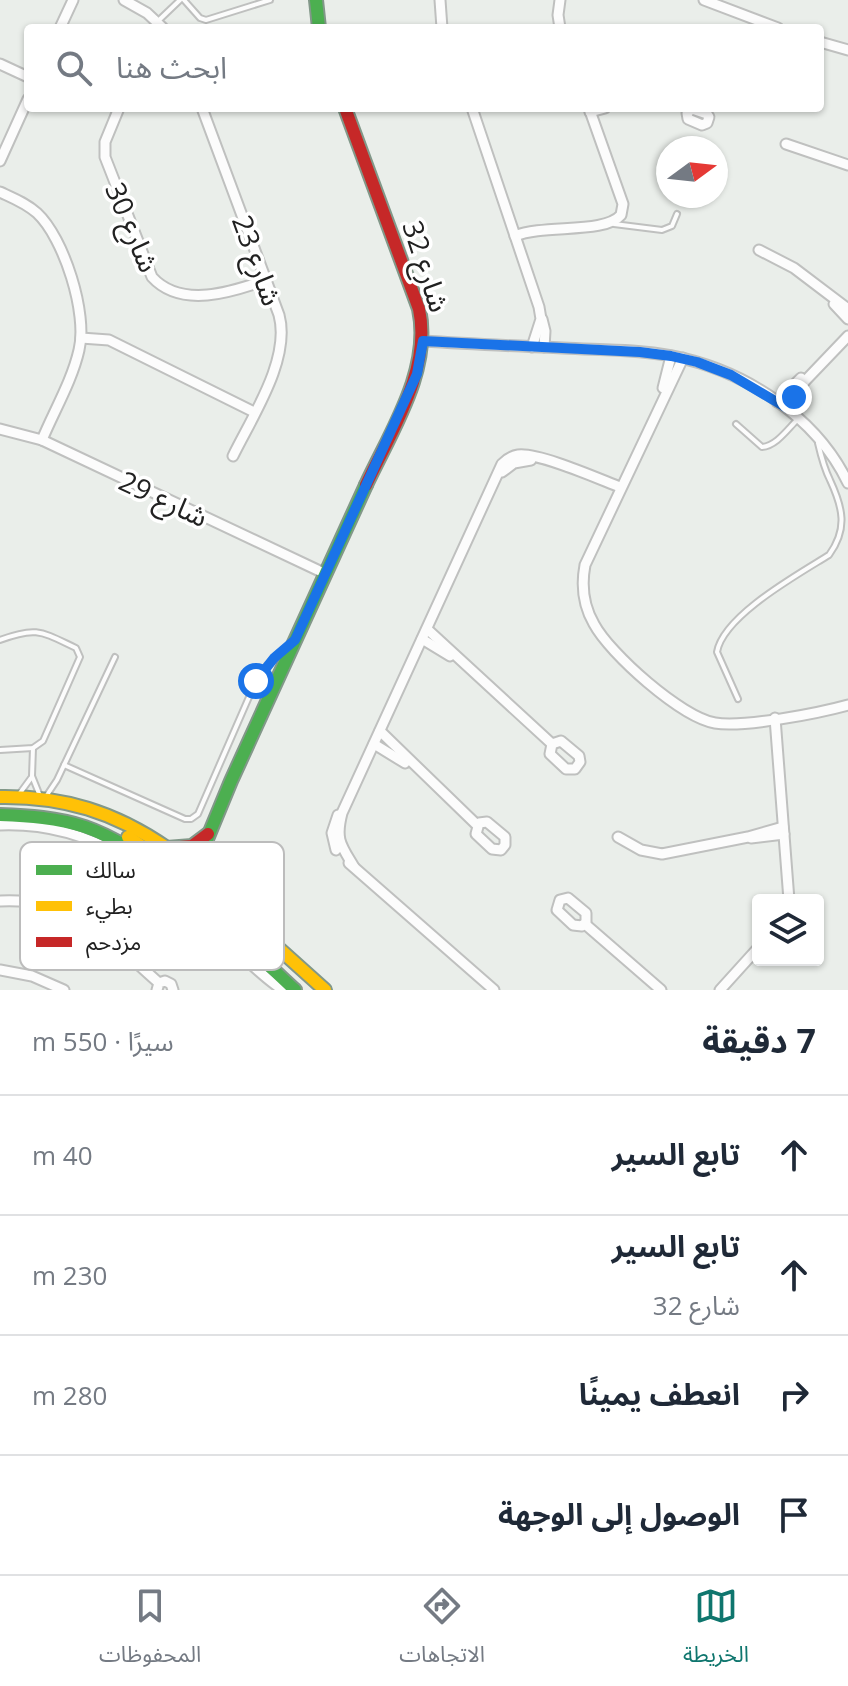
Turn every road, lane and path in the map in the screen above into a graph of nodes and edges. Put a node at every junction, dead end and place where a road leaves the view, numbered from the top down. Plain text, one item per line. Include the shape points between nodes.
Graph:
1 (73, 0) edge
2 (126, 0) edge
3 (182, 0) edge
4 (253, 0) edge
5 (270, 0) edge
6 (316, 0) edge
7 (440, 0) edge
8 (560, 0) edge
9 (704, 0) edge
10 (244, 7) junction
11 (62, 24) edge
12 (159, 24) edge
13 (161, 24) edge
14 (319, 24) edge
15 (442, 24) edge
16 (560, 24) edge
17 (767, 24) edge
18 (824, 43) edge
19 (848, 50) edge
20 (0, 64) edge
21 (24, 75) edge
22 (24, 108) edge
23 (117, 112) edge
24 (203, 112) edge
25 (346, 112) edge
26 (473, 112) edge
27 (591, 112) edge
28 (786, 144) dead end
29 (0, 161) edge
30 (848, 165) edge
31 (0, 192) edge
32 (677, 214) dead end
33 (611, 224) junction
34 (515, 236) junction
35 (759, 250) dead end
36 (266, 280) junction
37 (819, 286) junction
38 (848, 309) edge
39 (541, 318) junction
40 (848, 319) edge
41 (848, 336) edge
42 (81, 338) junction
43 (423, 341) junction
44 (532, 347) junction
45 (544, 347) junction
46 (671, 356) junction
47 (683, 358) junction
48 (822, 361) junction
49 (777, 402) junction
50 (658, 406) junction
51 (787, 408) junction
52 (254, 412) junction
53 (799, 418) junction
54 (736, 424) dead end
55 (0, 429) edge
56 (817, 437) junction
57 (42, 440) junction
58 (233, 456) dead end
59 (847, 480) edge
60 (620, 487) junction
61 (326, 574) junction
62 (427, 629) junction
63 (422, 639) junction
64 (0, 640) edge
65 (295, 640) junction
66 (115, 657) dead end
67 (473, 672) junction
68 (738, 699) dead end
69 (848, 707) edge
70 (775, 718) junction
71 (380, 731) junction
72 (374, 744) junction
73 (552, 744) dead end
74 (33, 748) junction
75 (0, 750) edge
76 (64, 765) junction
77 (32, 776) junction
78 (424, 776) junction
79 (57, 780) junction
80 (60, 795) junction
81 (0, 797) edge
82 (17, 797) junction
83 (43, 798) junction
84 (0, 815) edge
85 (0, 825) edge
86 (83, 825) junction
87 (477, 825) dead end
88 (783, 831) junction
89 (210, 832) junction
90 (618, 837) dead end
91 (91, 842) edge
92 (120, 842) edge
93 (137, 842) edge
94 (158, 842) edge
95 (197, 842) edge
96 (206, 842) edge
97 (207, 842) edge
98 (788, 894) edge
99 (0, 901) edge
100 (20, 902) edge
101 (585, 924) dead end
102 (284, 953) edge
103 (752, 955) edge
104 (0, 970) edge
105 (141, 970) edge
106 (260, 970) edge
107 (273, 970) edge
108 (158, 986) edge
109 (64, 990) edge
110 (173, 990) edge
111 (283, 990) edge
112 (295, 990) edge
113 (325, 990) edge
114 (494, 990) edge
115 (661, 990) edge
116 (720, 990) edge

1 - 11 street
2 - 12 street
3 - 10 lane via 206,20
3 - 13 lane
4 - 10 lane
5 - 10 lane
6 - 14 street
7 - 15 street
8 - 16 street
9 - 17 street
18 - 19 street
20 - 21 street
22 - 29 street
23 - 36 street, شارع 30 via 105,157 155,281 209,296
24 - 36 street, شارع 23
25 - 43 street, شارع 32 via 419,309
26 - 34 street
27 - 33 street via 623,204
28 - 30 street
31 - 42 street via 37,213 54,235 75,294
32 - 33 lane via 664,230
33 - 34 street via 541,228
34 - 39 street
35 - 37 street
36 - 52 street, شارع 23 via 282,342
37 - 38 street
37 - 40 street
39 - 44 street
39 - 45 street
41 - 48 street
42 - 52 street via 109,340
42 - 57 street
43 - 44 street
43 - 61 street, شارع 32 via 417,374
44 - 45 street
45 - 46 street
46 - 47 street
46 - 50 street
47 - 49 street via 731,375
47 - 50 street
48 - 49 street
48 - 51 street
49 - 51 street
50 - 60 street
51 - 53 street
52 - 58 street, شارع 23
53 - 54 lane via 765,447
53 - 56 street
55 - 57 street, شارع 29
56 - 59 street
56 - 68 lane via 844,510 844,533 829,555 725,631 717,652
57 - 61 street, شارع 29
60 - 62 street via 541,459 511,457 502,464
60 - 70 street via 583,574 586,604 600,635 695,717 728,725
61 - 65 street, شارع 32
62 - 63 street
62 - 67 street
63 - 67 street
63 - 71 street
64 - 74 lane via 41,632 79,653 43,741
65 - 76 lane via 256,681 193,818
65 - 89 street, شارع 32
66 - 76 lane
67 - 73 street
69 - 70 street
70 - 88 street
71 - 72 street
71 - 78 street
72 - 78 street
72 - 114 street via 340,821 343,851 354,867
74 - 75 lane
74 - 77 lane
76 - 79 lane
77 - 82 lane
77 - 83 lane
78 - 87 street
79 - 80 lane
79 - 83 lane
80 - 83 street
80 - 94 street
81 - 82 street
82 - 83 street
84 - 86 street
85 - 91 street via 40,827
86 - 92 street
86 - 93 street via 114,829
88 - 90 street via 655,854
88 - 98 street
89 - 95 street
89 - 96 street, شارع 32
89 - 97 street
99 - 100 street
101 - 115 street
102 - 113 street
103 - 116 street
104 - 109 street
105 - 108 street
106 - 111 street
107 - 112 street
108 - 110 street via 169,981

